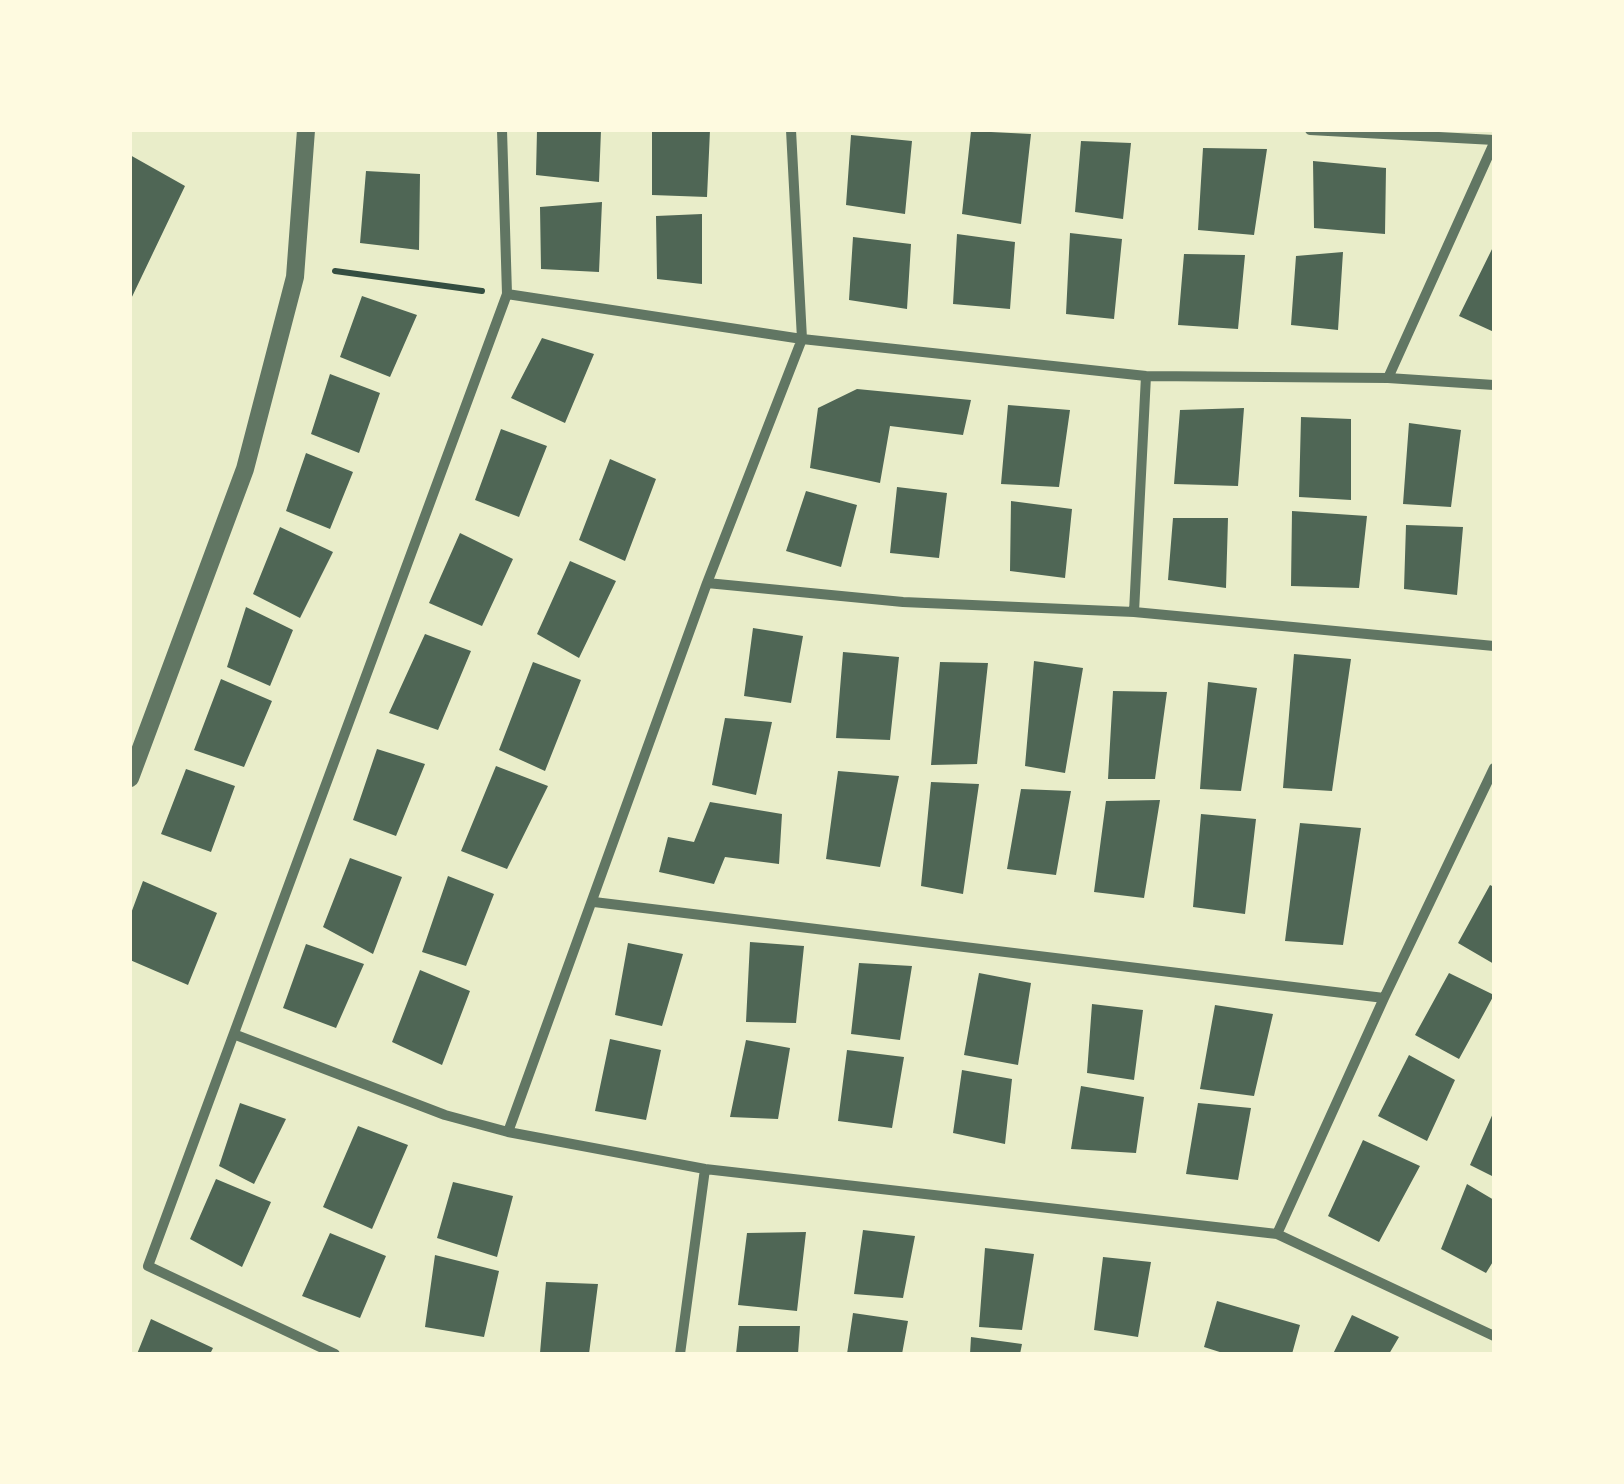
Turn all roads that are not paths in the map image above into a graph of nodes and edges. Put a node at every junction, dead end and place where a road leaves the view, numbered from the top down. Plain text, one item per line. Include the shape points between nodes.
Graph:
1 (306, 130) edge
2 (502, 130) edge
3 (791, 130) edge
4 (1310, 130) edge
5 (1494, 141) edge
6 (507, 294) junction
7 (802, 339) junction
8 (1146, 376) junction
9 (1388, 378) junction
10 (1494, 385) edge
11 (707, 583) junction
12 (1134, 612) junction
13 (1494, 646) edge
14 (1494, 768) edge
15 (130, 778) edge
16 (594, 902) junction
17 (1384, 998) junction
18 (236, 1035) junction
19 (508, 1132) junction
20 (705, 1170) junction
21 (1277, 1234) junction
22 (1494, 1336) edge
23 (335, 1354) edge
24 (680, 1354) edge

1 - 15 street via 294,276 245,469
2 - 6 street
3 - 7 street
4 - 5 street
5 - 9 street
6 - 7 street
6 - 18 street
7 - 8 street
7 - 11 street
8 - 9 street
8 - 12 street
9 - 10 street
11 - 12 street via 903,602
11 - 16 street
12 - 13 street
14 - 17 street
16 - 17 street
16 - 19 street
17 - 21 street
18 - 19 street via 445,1115
18 - 23 street via 148,1266
19 - 20 street
20 - 21 street
20 - 24 street
21 - 22 street

